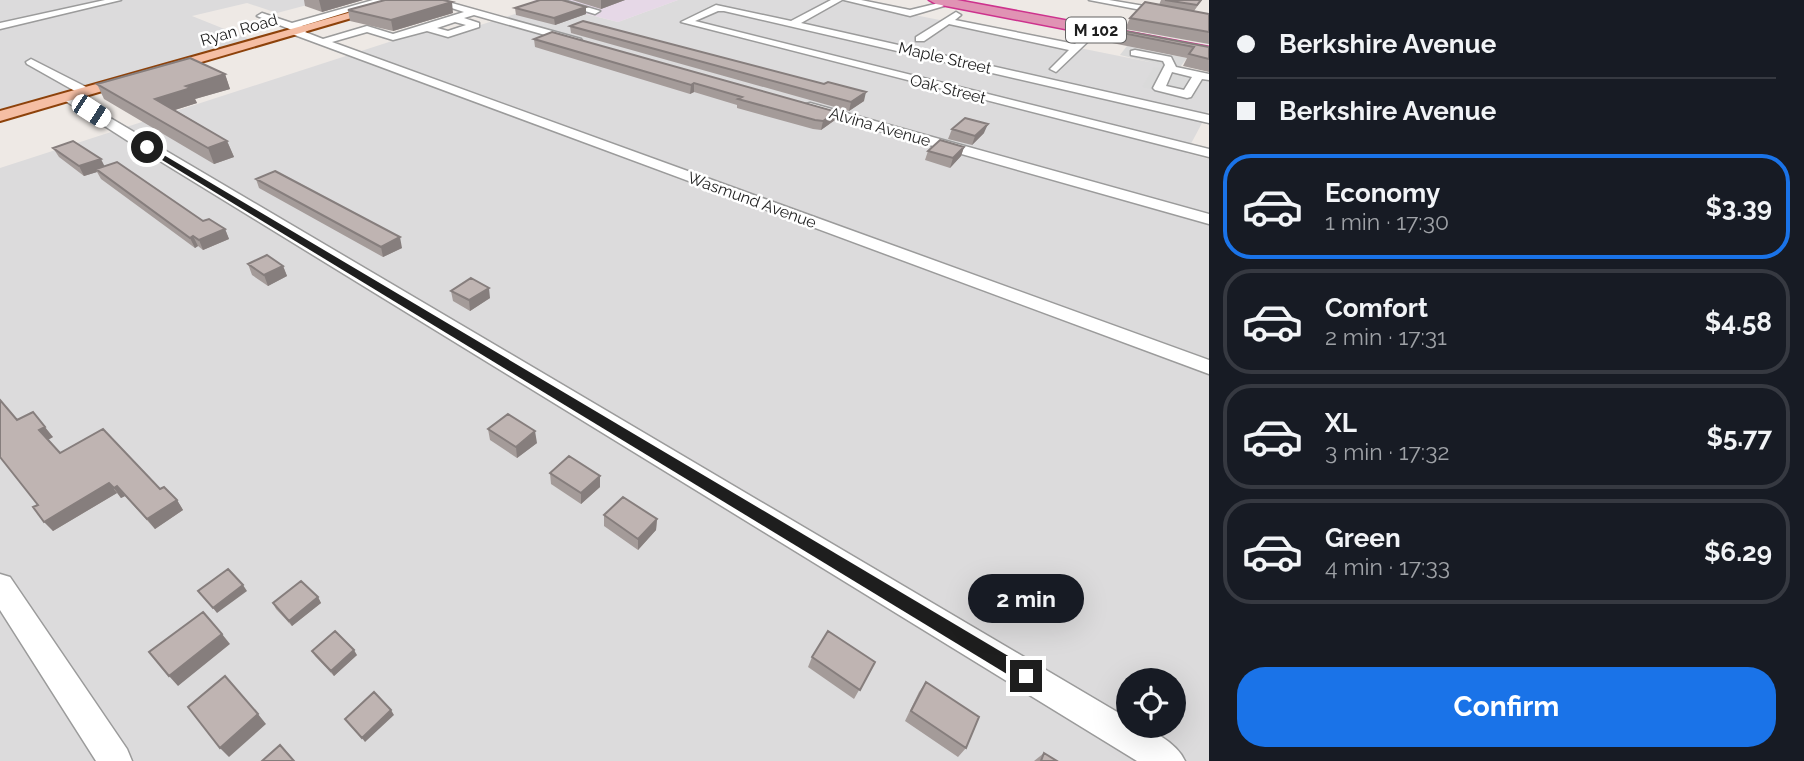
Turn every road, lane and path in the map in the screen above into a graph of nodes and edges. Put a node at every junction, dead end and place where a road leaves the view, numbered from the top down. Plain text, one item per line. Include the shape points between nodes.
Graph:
1 (117, 0) edge
2 (431, 0) edge
3 (552, 0) edge
4 (838, 0) edge
5 (848, 0) edge
6 (1002, 0) edge
7 (393, 1) edge
8 (888, 2) edge
9 (940, 2) edge
10 (1090, 2) edge
11 (976, 8) junction
12 (595, 11) dead end
13 (473, 12) junction
14 (1066, 12) junction
15 (262, 16) dead end
16 (456, 19) junction
17 (327, 20) junction
18 (1209, 20) edge
19 (947, 21) junction
20 (1049, 21) junction
21 (687, 23) joint
22 (792, 24) junction
23 (0, 26) edge
24 (427, 28) junction
25 (367, 29) junction
26 (1095, 30) junction
27 (1209, 37) edge
28 (920, 39) dead end
29 (322, 42) junction
30 (595, 46) edge
31 (1077, 48) junction
32 (1135, 52) edge
33 (1209, 52) edge
34 (1171, 56) junction
35 (31, 62) dead end
36 (1056, 69) dead end
37 (1204, 76) edge
38 (77, 94) junction
39 (795, 103) edge
40 (0, 116) edge
41 (1209, 119) edge
42 (1209, 153) edge
43 (1209, 219) edge
44 (1209, 367) edge
45 (0, 586) edge
46 (115, 761) edge
47 (1168, 761) edge

1 - 23 street
2 - 13 street
3 - 12 street
4 - 22 street
5 - 8 street
6 - 11 highway via 1004,6
6 - 14 highway, M 102
7 - 17 main road, Ryan Road
8 - 9 street via 914,13
9 - 11 highway, M 102
9 - 19 street via 926,15
10 - 18 street
11 - 19 street
11 - 20 highway, M 102
13 - 16 street
13 - 30 street
14 - 20 highway via 1047,15
14 - 27 highway, M 102
15 - 17 street
16 - 24 street
16 - 24 street via 476,25 448,34
17 - 25 street via 384,20
17 - 29 street, Wasmund Avenue
17 - 38 main road, Ryan Road
19 - 28 street
19 - 31 street
20 - 26 highway, M 102
21 - 22 street, Maple Street via 720,8
21 - 42 street, Oak Street
22 - 41 street, Maple Street
24 - 25 street via 393,37
25 - 29 street
26 - 31 street
26 - 34 highway, M 102
29 - 44 street, Wasmund Avenue
31 - 36 street
32 - 34 street
33 - 34 highway, M 102
34 - 37 street
34 - 37 street via 1159,88 1189,93
35 - 38 street
38 - 40 main road, Ryan Road
38 - 47 street via 183,169
39 - 43 street, Alvina Avenue
45 - 46 street

